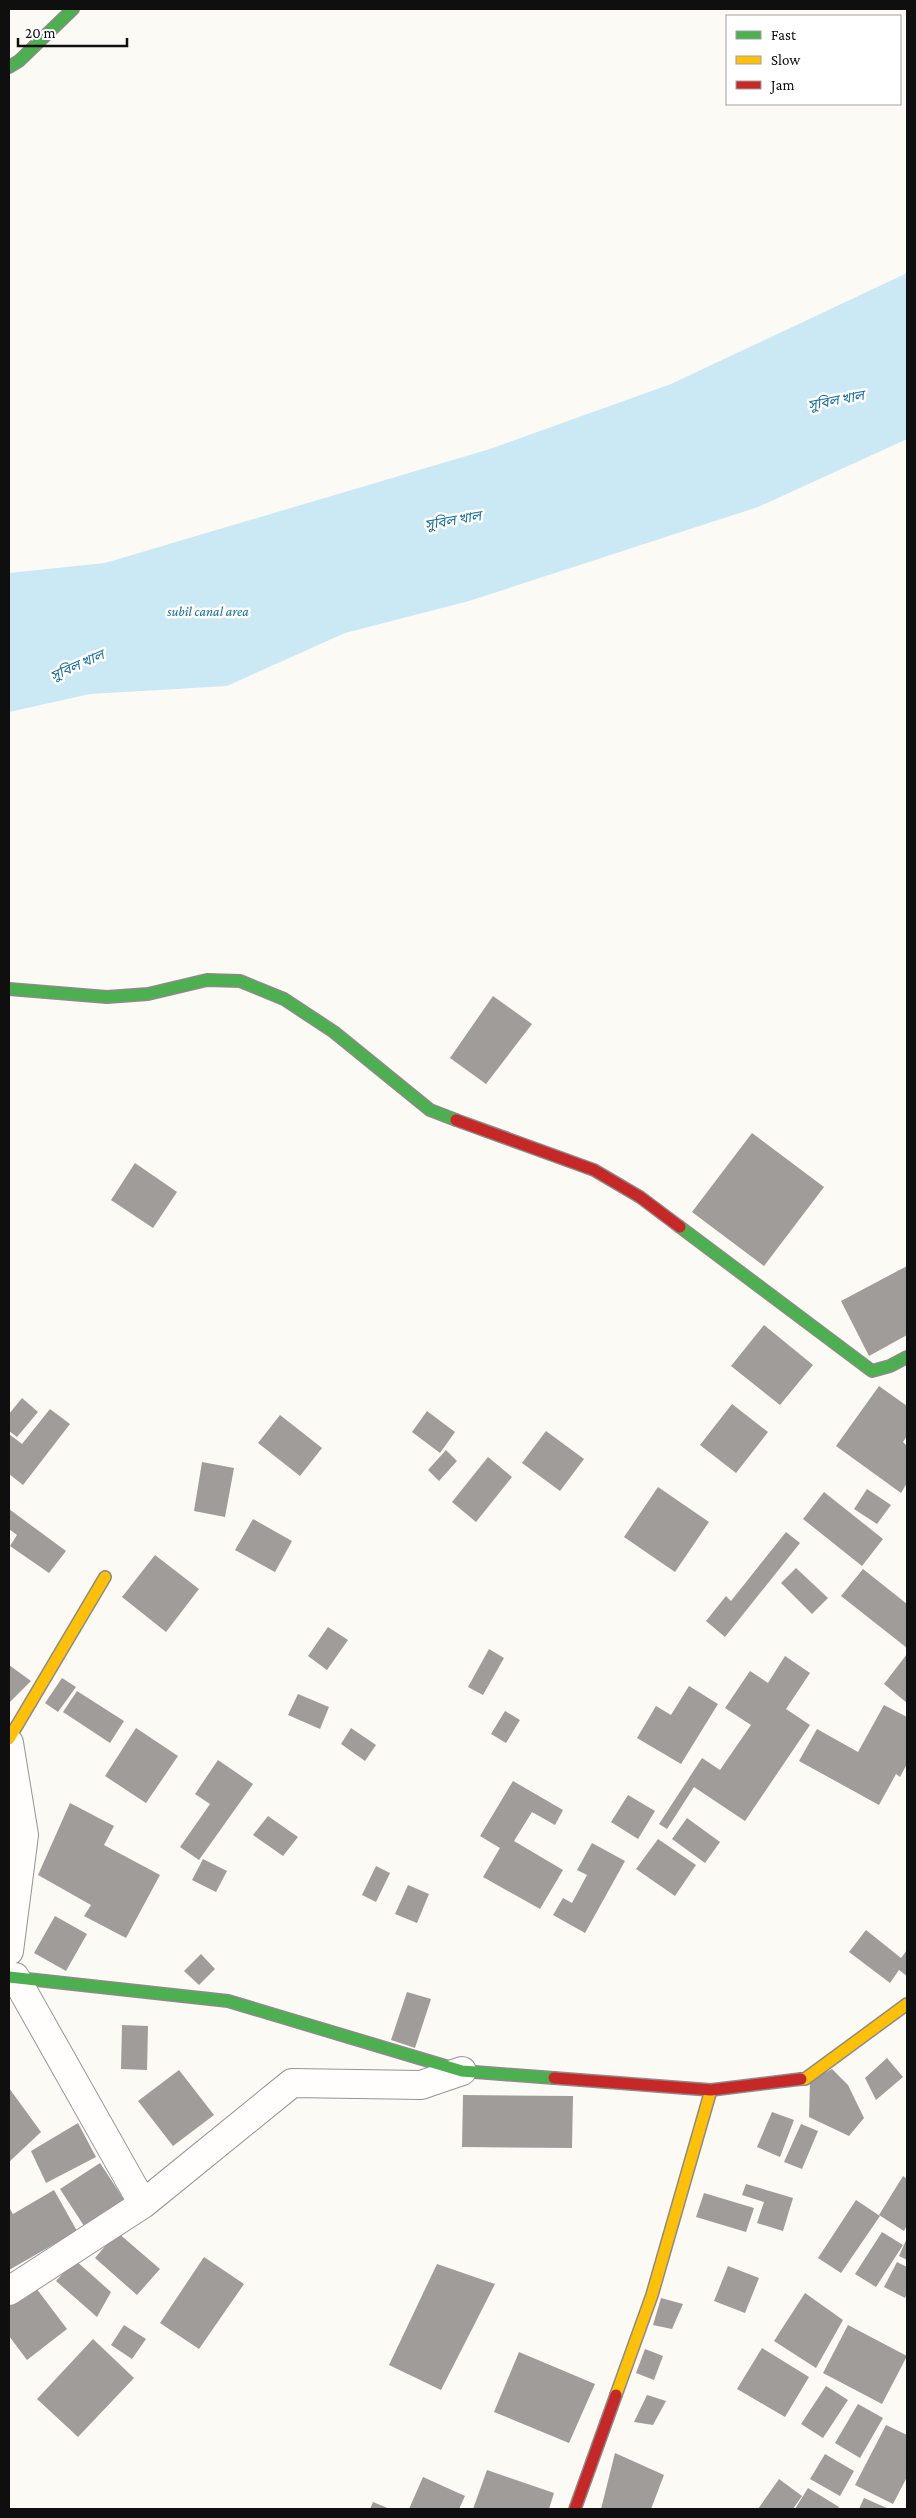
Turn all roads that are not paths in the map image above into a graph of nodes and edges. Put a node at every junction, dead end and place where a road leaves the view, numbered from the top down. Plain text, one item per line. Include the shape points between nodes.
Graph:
1 (73, 9) edge
2 (9, 66) edge
3 (9, 989) edge
4 (907, 1356) edge
5 (105, 1577) dead end
6 (9, 1739) edge
7 (9, 1743) edge
8 (9, 1951) edge
9 (12, 1977) edge
10 (907, 2004) edge
11 (462, 2070) junction
12 (711, 2090) junction
13 (144, 2204) junction
14 (9, 2291) edge
15 (575, 2509) edge

1 - 2 street via 19,61
3 - 4 street via 107,997 148,994 207,980 240,981 275,995 334,1032 430,1110 594,1170 640,1197 872,1370 890,1366
5 - 6 street
7 - 8 street via 24,1835
9 - 11 street via 228,2001
9 - 13 street
10 - 12 street via 805,2079
11 - 12 street
11 - 13 street via 421,2085 292,2083
12 - 15 street via 652,2295
13 - 14 street

